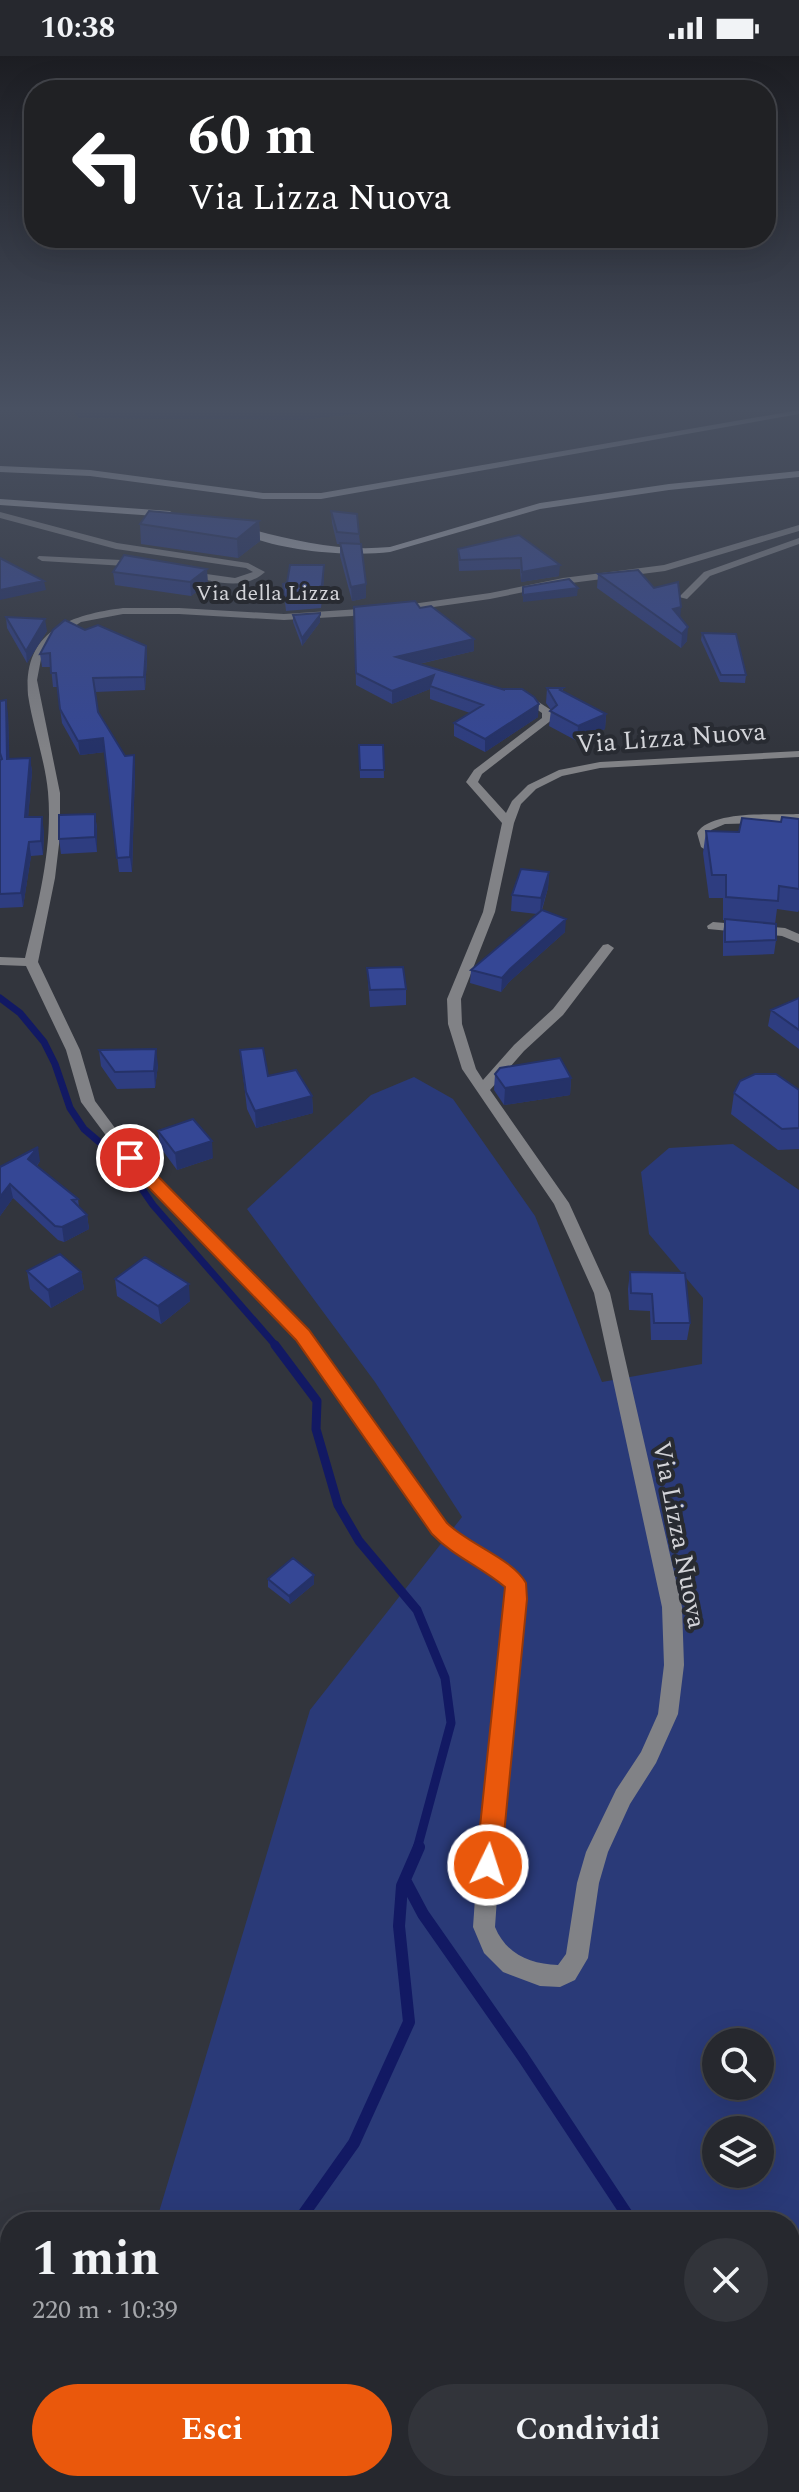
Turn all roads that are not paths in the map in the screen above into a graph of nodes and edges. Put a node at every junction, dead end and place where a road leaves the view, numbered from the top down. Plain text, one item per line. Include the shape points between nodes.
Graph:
1 (21, 521) edge
2 (485, 521) edge
3 (227, 525) edge
4 (799, 528) edge
5 (799, 541) edge
6 (42, 558) dead end
7 (151, 565) edge
8 (180, 571) edge
9 (684, 597) dead end
10 (515, 690) edge
11 (799, 754) edge
12 (799, 818) edge
13 (508, 823) junction
14 (707, 847) edge
15 (713, 926) dead end
16 (799, 939) edge
17 (608, 948) dead end
18 (0, 961) edge
19 (31, 962) junction
20 (483, 1089) junction

1 - 8 street via 116,546 260,572 234,581
2 - 3 main road via 373,552 302,547
4 - 19 street, Via della Lizza via 665,568 417,607 284,617 138,612 85,617 65,625 48,639 33,668 54,793 51,874
5 - 9 street via 707,574
6 - 7 street
10 - 13 street via 536,702 548,719 472,782
11 - 13 street, Via Lizza Nuova via 600,765 559,773 532,787 516,803
12 - 14 street via 723,821 706,828
13 - 20 street, Via Lizza Nuova via 489,912 454,999 455,1024 469,1069
15 - 16 street via 785,932
17 - 20 street via 558,1012
18 - 19 street
19 - 20 street, Via Lizza Nuova via 73,1050 88,1102 130,1158 303,1335 439,1529 515,1583 484,1927 492,1946 511,1964 560,1976 577,1958 597,1852 668,1714 674,1665 672,1607 602,1293 561,1203

